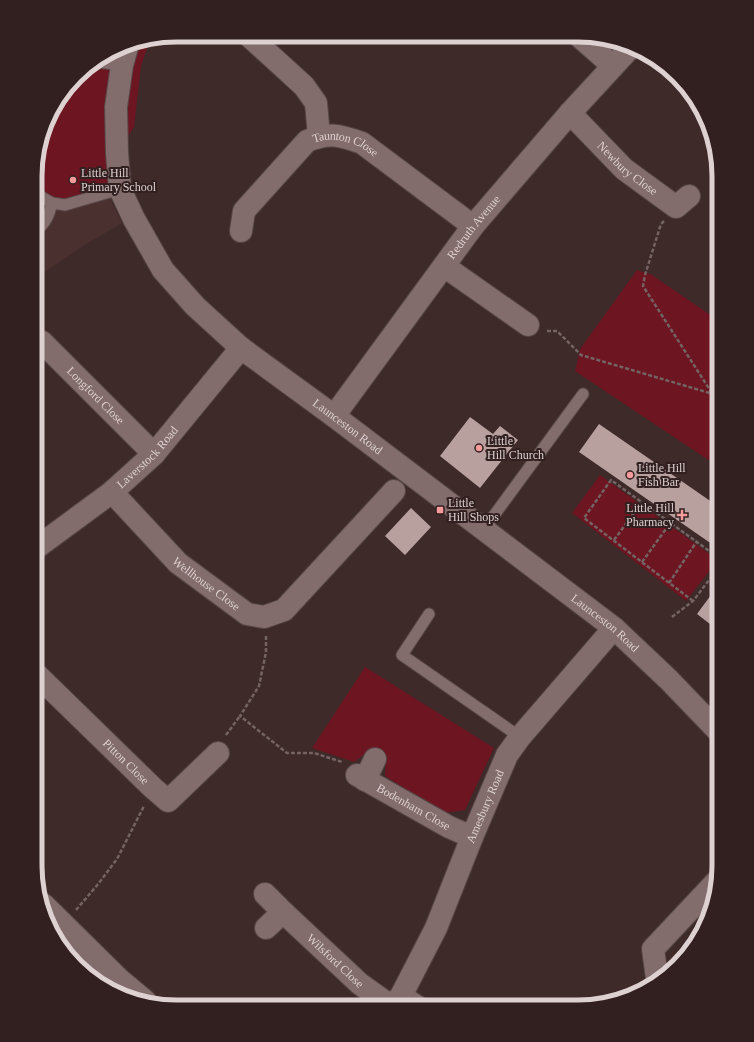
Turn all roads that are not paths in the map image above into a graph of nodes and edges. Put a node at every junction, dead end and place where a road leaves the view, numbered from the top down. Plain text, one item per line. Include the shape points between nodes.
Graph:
1 (256, 42) edge
2 (587, 43) edge
3 (627, 51) edge
4 (126, 52) edge
5 (105, 63) edge
6 (122, 65) junction
7 (613, 66) junction
8 (570, 113) junction
9 (319, 136) junction
10 (120, 189) junction
11 (42, 197) edge
12 (683, 202) road end
13 (52, 203) junction
14 (42, 226) edge
15 (474, 226) junction
16 (241, 231) dead end
17 (444, 266) junction
18 (528, 325) road end
19 (42, 337) edge
20 (241, 348) junction
21 (583, 394) dead end
22 (334, 416) junction
23 (154, 454) junction
24 (394, 491) dead end
25 (112, 492) junction
26 (484, 529) junction
27 (42, 544) edge
28 (429, 614) dead end
29 (614, 628) junction
30 (42, 680) edge
31 (712, 725) edge
32 (520, 737) junction
33 (218, 753) dead end
34 (375, 759) dead end
35 (472, 837) junction
36 (710, 889) edge
37 (265, 894) dead end
38 (50, 910) edge
39 (283, 912) junction
40 (266, 928) dead end
41 (656, 974) edge
42 (136, 993) edge
43 (392, 1000) edge
44 (402, 1000) edge

1 - 9 street via 304,86 316,103
2 - 7 street
3 - 7 street, Redruth Avenue
4 - 6 street, Launceston Road
5 - 6 lane
6 - 10 street, Launceston Road via 116,107
7 - 8 street, Redruth Avenue
8 - 12 street, Newbury Close via 624,169
8 - 15 street, Redruth Avenue
9 - 15 street, Taunton Close via 342,136 362,143
9 - 16 street, Taunton Close via 307,141 244,211
10 - 13 lane via 65,205
10 - 20 street, Launceston Road via 163,270 195,306
11 - 13 lane
13 - 14 lane via 50,214
15 - 17 street, Redruth Avenue
17 - 18 street
17 - 22 street, Redruth Avenue
19 - 23 street, Longford Close
20 - 22 street, Launceston Road
20 - 23 street, Laverstock Road
21 - 26 lane
22 - 26 street, Launceston Road
23 - 25 street, Laverstock Road
24 - 25 street, Wellhouse Close via 284,610 264,616 247,614 178,563
25 - 27 street, Laverstock Road
26 - 29 street, Launceston Road
28 - 32 lane via 402,655
29 - 31 street, Launceston Road
29 - 32 street, Amesbury Road
30 - 33 street, Pitton Close via 168,801
32 - 35 street, Amesbury Road via 507,755
34 - 35 street, Bodenham Close via 361,777 449,827
35 - 44 street, Amesbury Road via 436,928
36 - 41 street via 653,949
37 - 39 street, Wilsford Close
38 - 42 street
39 - 40 street
39 - 43 street, Wilsford Close via 360,984

